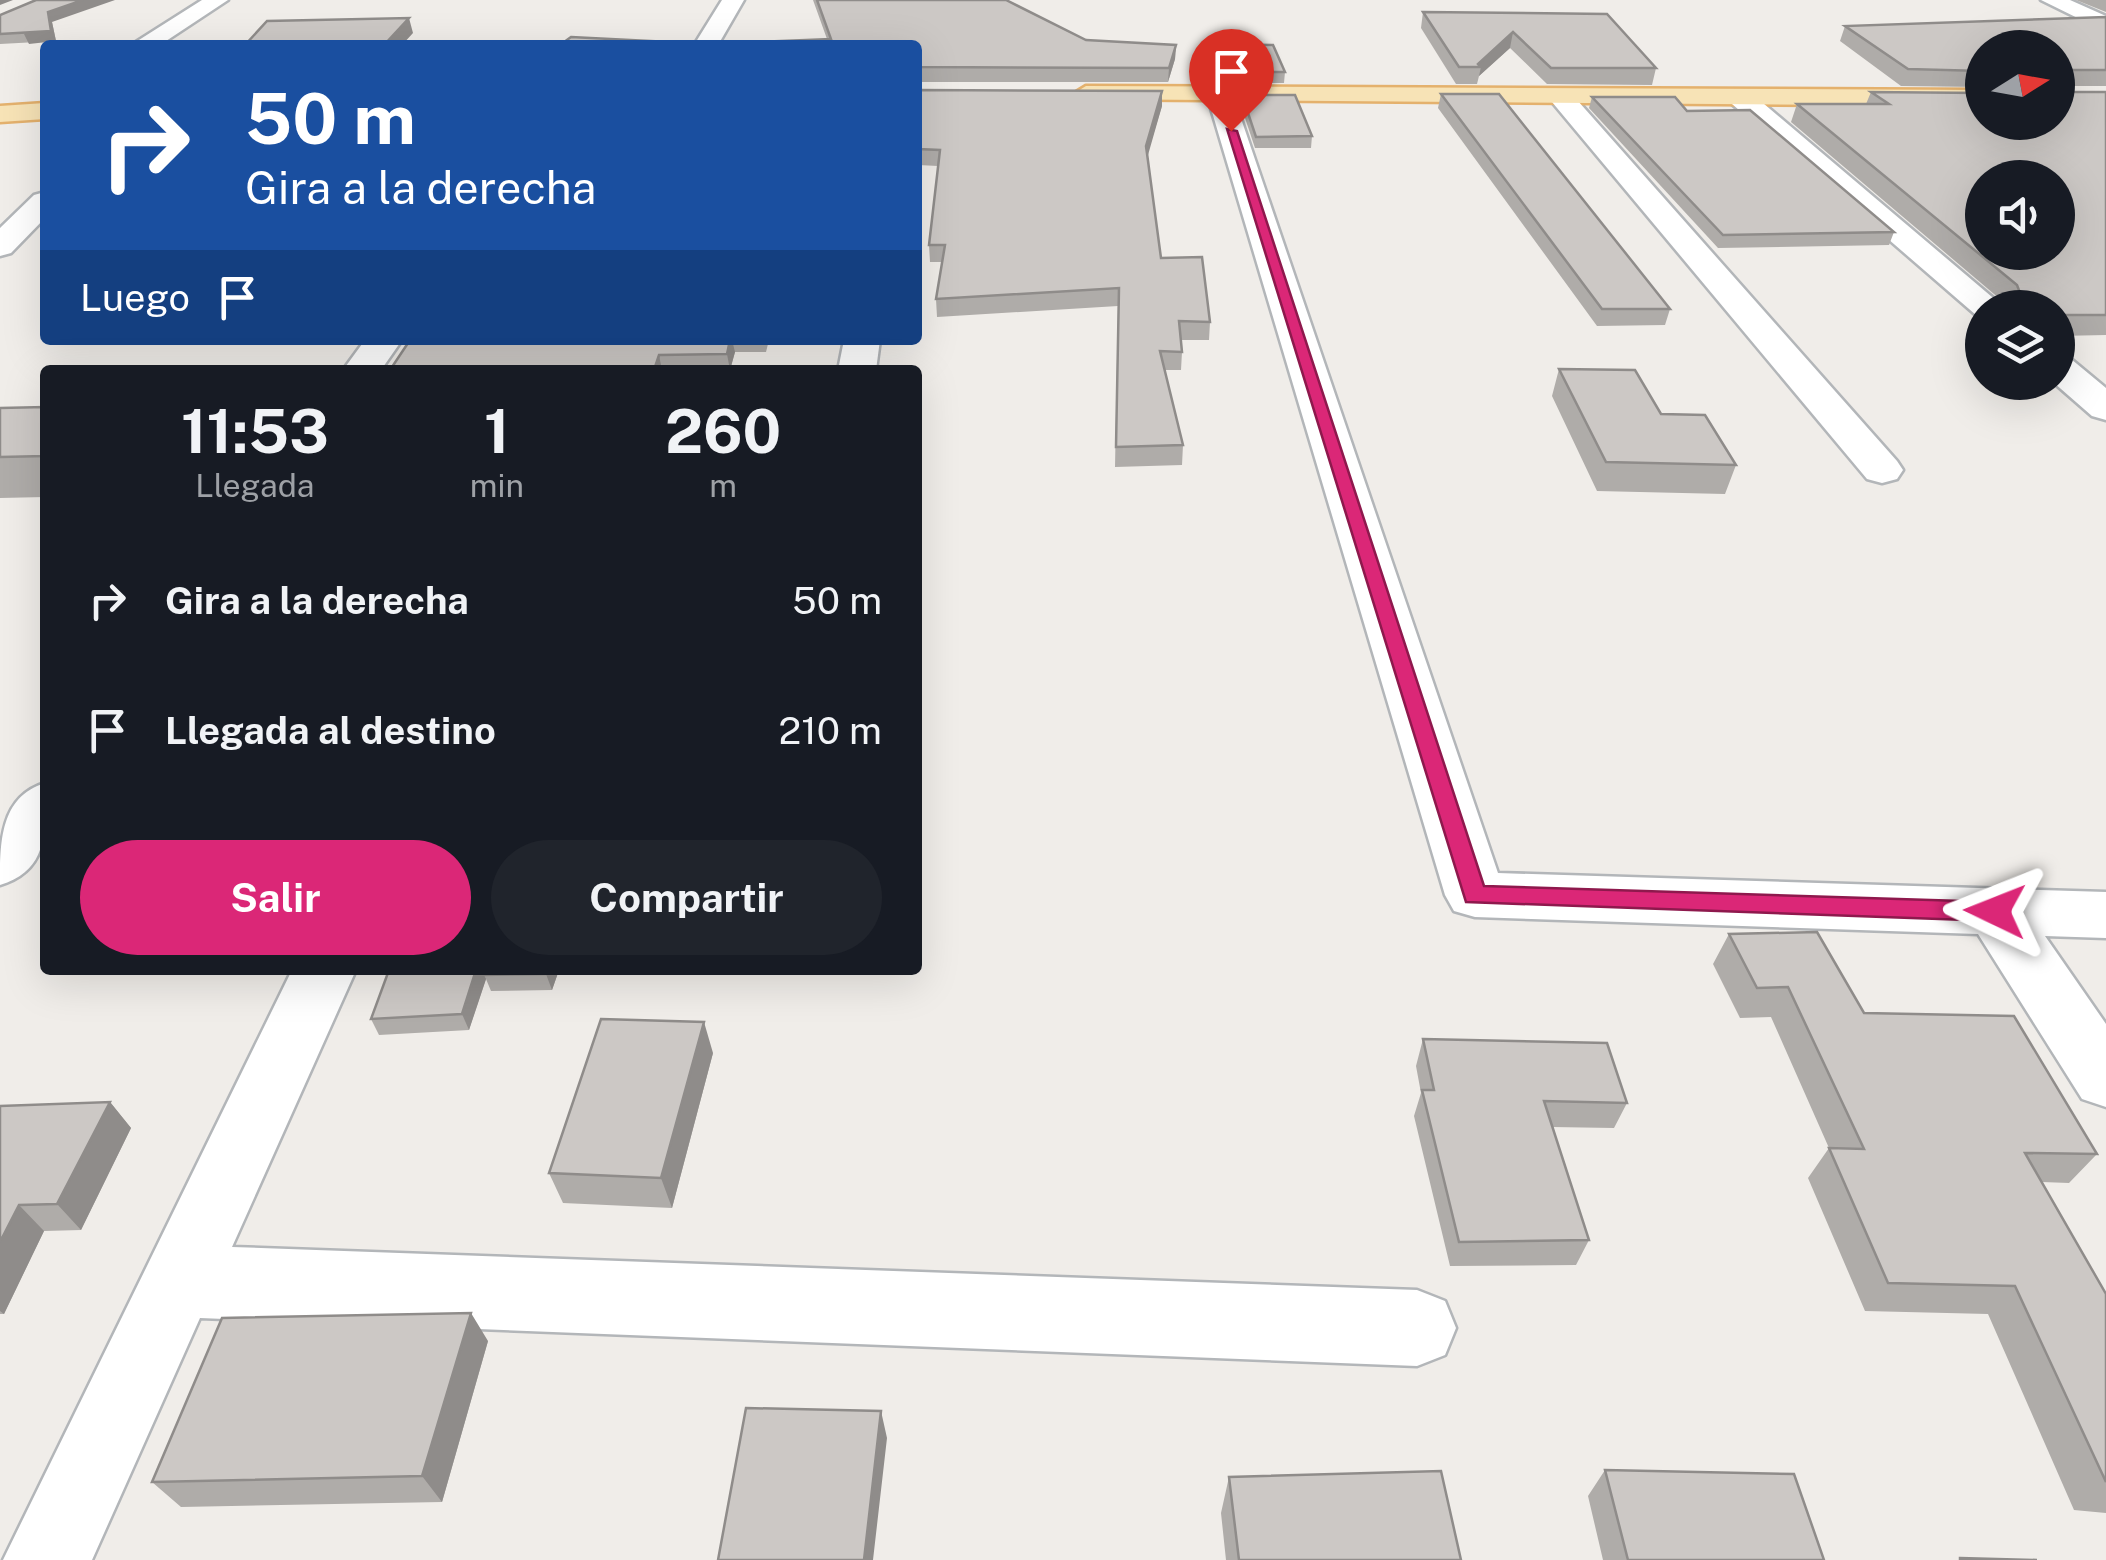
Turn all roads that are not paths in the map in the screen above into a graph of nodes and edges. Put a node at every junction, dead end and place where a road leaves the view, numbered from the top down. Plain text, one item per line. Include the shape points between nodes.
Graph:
1 (217, 0) edge
2 (733, 0) edge
3 (2052, 0) edge
4 (2106, 25) edge
5 (151, 40) edge
6 (709, 40) edge
7 (1068, 94) edge
8 (1220, 95) junction
9 (1561, 97) junction
10 (1741, 98) junction
11 (1965, 98) edge
12 (40, 109) edge
13 (0, 114) edge
14 (39, 212) edge
15 (0, 246) edge
16 (1967, 290) edge
17 (2075, 381) edge
18 (2106, 408) edge
19 (1882, 470) dead end
20 (40, 809) edge
21 (0, 864) edge
22 (1995, 911) junction
23 (2106, 915) edge
24 (322, 975) edge
25 (2106, 1078) edge
26 (177, 1281) junction
27 (1417, 1328) dead end
28 (47, 1560) edge

1 - 5 street
2 - 6 street
3 - 4 street
7 - 8 main road
8 - 9 main road
8 - 22 street via 1475,895
9 - 10 main road
9 - 19 street
10 - 11 main road
10 - 16 street
12 - 13 main road
14 - 15 street
17 - 18 street
20 - 21 street
22 - 23 street
22 - 25 street
24 - 26 street
26 - 27 street
26 - 28 street

